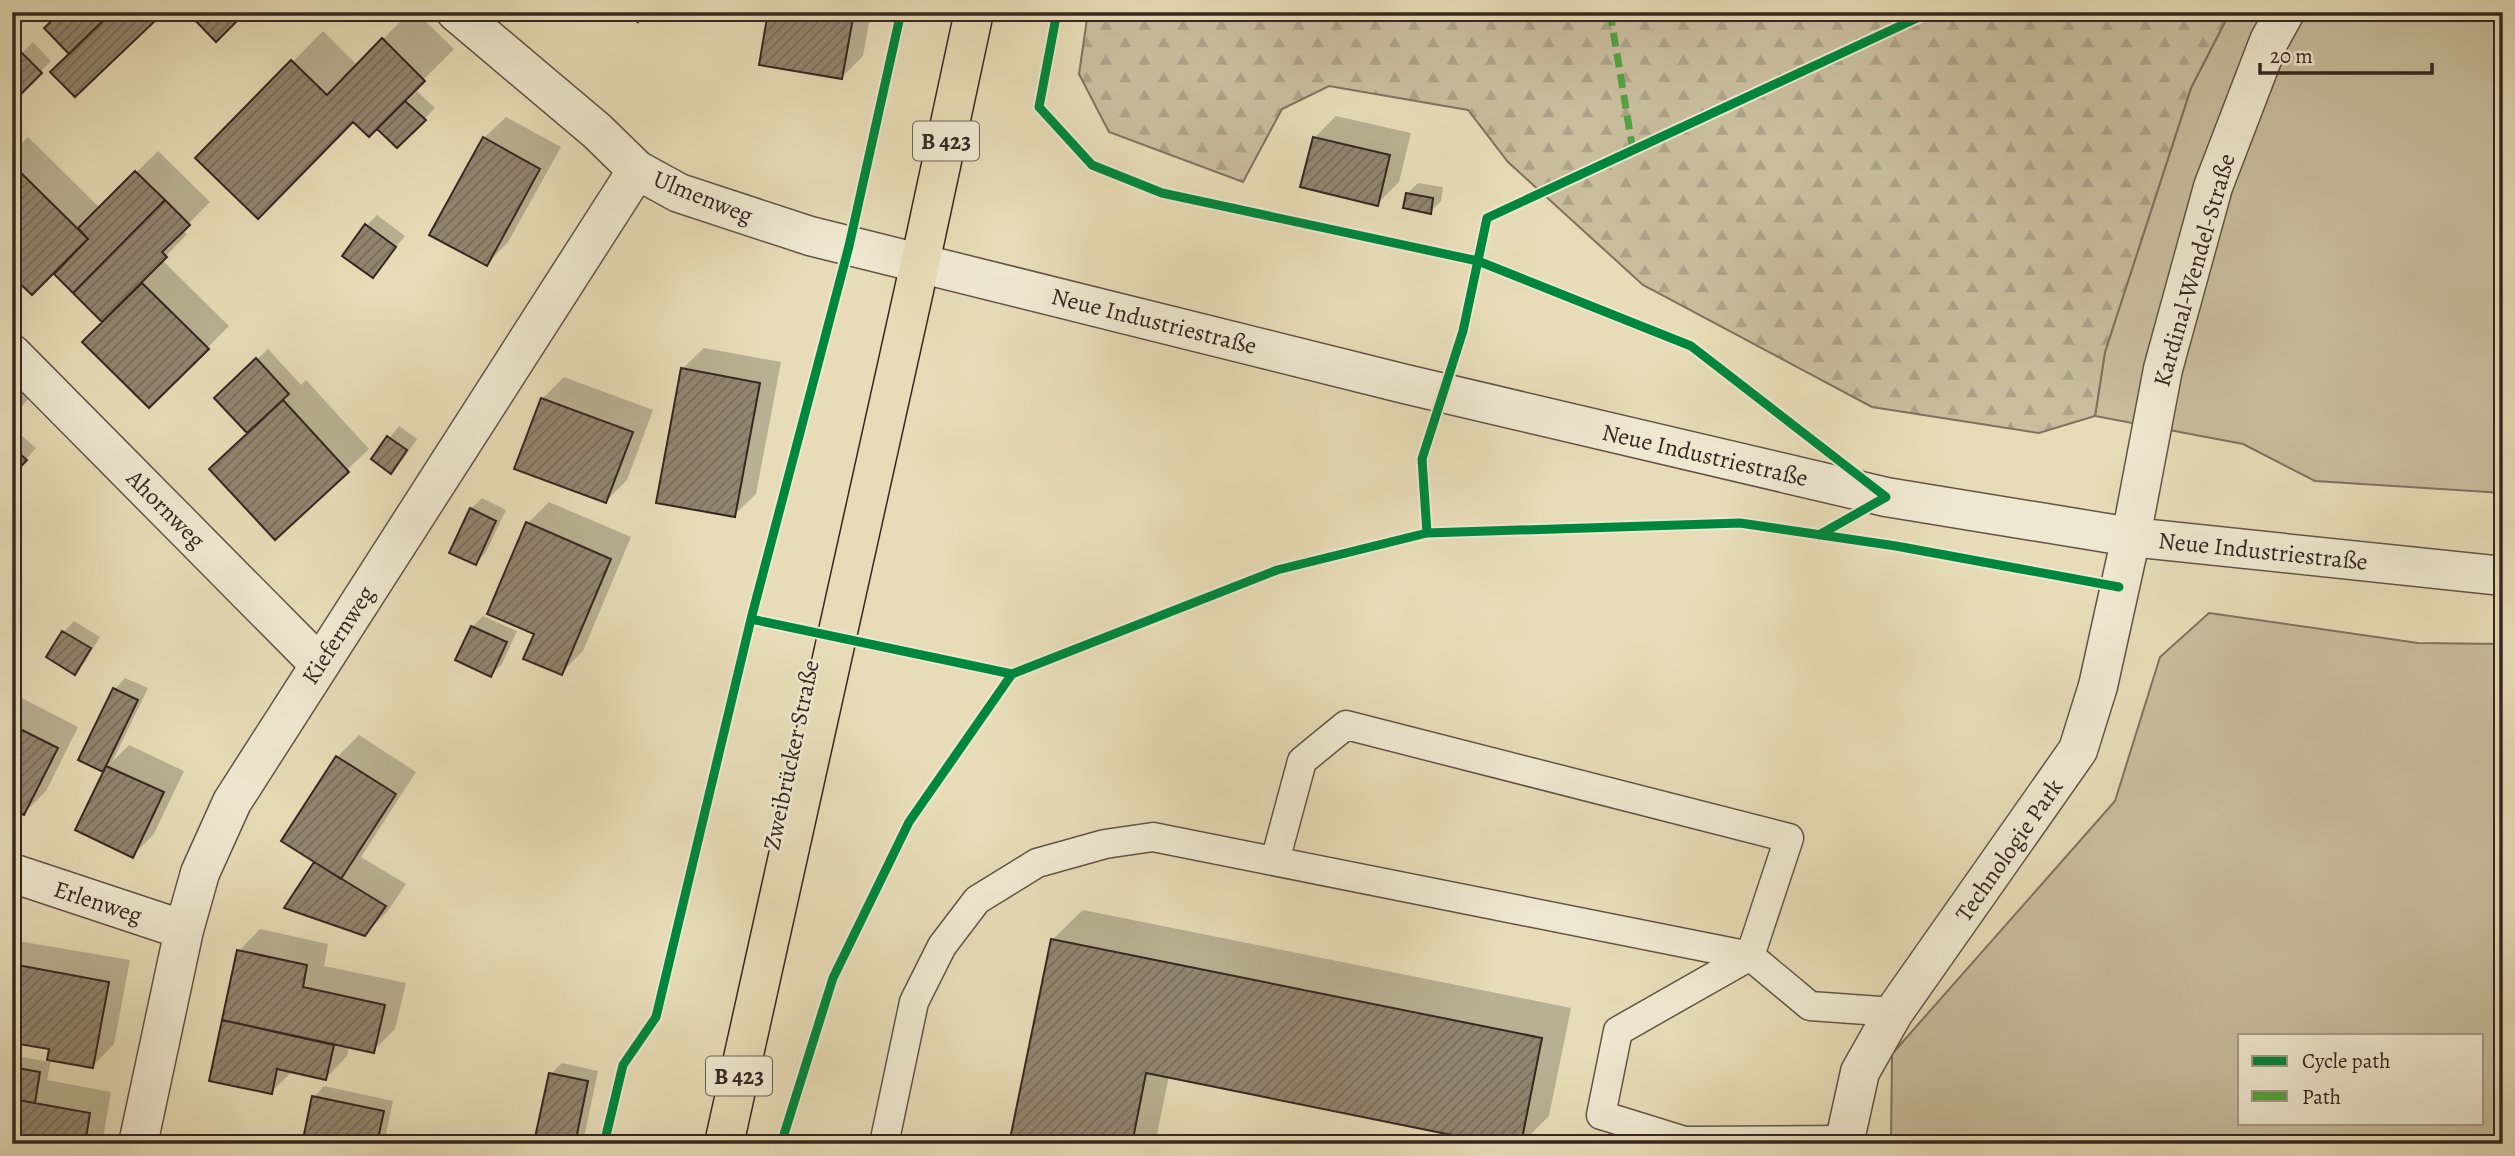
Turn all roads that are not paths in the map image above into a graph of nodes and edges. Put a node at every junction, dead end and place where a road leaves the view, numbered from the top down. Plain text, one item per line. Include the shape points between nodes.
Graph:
1 (456, 12) edge
2 (974, 12) edge
3 (2285, 12) edge
4 (637, 170) junction
5 (920, 263) junction
6 (12, 354) edge
7 (2131, 537) junction
8 (2503, 576) edge
9 (320, 664) junction
10 (1275, 861) junction
11 (12, 873) edge
12 (184, 930) junction
13 (1749, 956) junction
14 (1894, 1012) junction
15 (1844, 1142) edge
16 (138, 1144) edge
17 (724, 1144) edge
18 (884, 1144) edge

1 - 4 street, Ulmenweg
2 - 5 main road, B 423
3 - 7 street, Kardinal-Wendel-Straße via 2269,41 2213,187 2163,369
4 - 5 street, Ulmenweg via 679,193 735,213
4 - 9 street, Kiefernweg
5 - 7 street, Neue Industriestraße via 1886,497
5 - 17 main road, Zweibrücker Straße / B 423
6 - 9 street, Ahornweg
7 - 8 street, Neue Industriestraße
7 - 14 street, Technologie Park via 2098,686 2078,750
9 - 12 street, Kiefernweg via 232,802 200,873
10 - 13 lane
10 - 13 lane via 1302,761 1346,725 1789,838
10 - 18 lane via 1153,837 1105,844 1037,863 977,900 942,946 914,1002
11 - 12 street, Erlenweg
12 - 16 street, Kiefernweg
13 - 14 lane via 1810,1006
13 - 15 lane via 1618,1031 1601,1115 1685,1141
14 - 15 street, Technologie Park via 1860,1072

